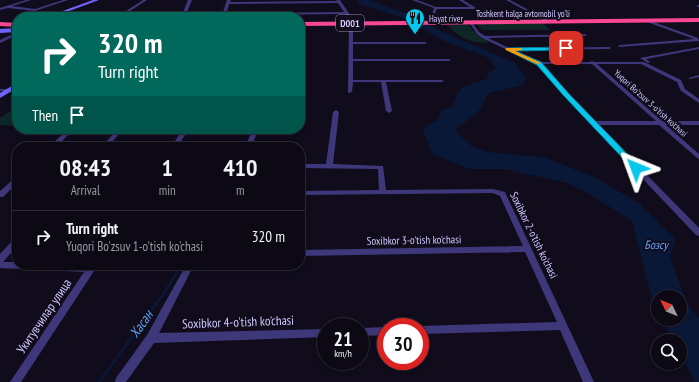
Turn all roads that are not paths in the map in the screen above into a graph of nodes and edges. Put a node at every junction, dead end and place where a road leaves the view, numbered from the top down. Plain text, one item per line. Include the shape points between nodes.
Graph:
1 (30, 0) edge
2 (66, 0) edge
3 (96, 0) edge
4 (144, 0) edge
5 (190, 0) edge
6 (414, 0) edge
7 (462, 0) edge
8 (508, 0) edge
9 (338, 1) edge
10 (229, 2) edge
11 (9, 6) junction
12 (436, 8) junction
13 (0, 9) edge
14 (62, 12) edge
15 (126, 12) edge
16 (185, 12) edge
17 (225, 12) edge
18 (305, 13) edge
19 (347, 13) junction
20 (699, 19) edge
21 (455, 20) junction
22 (0, 21) edge
23 (547, 21) junction
24 (648, 21) junction
25 (12, 22) edge
26 (352, 22) junction
27 (430, 22) junction
28 (471, 22) junction
29 (305, 23) edge
30 (0, 24) edge
31 (12, 25) edge
32 (0, 31) edge
33 (12, 32) edge
34 (12, 35) edge
35 (585, 35) dead end
36 (482, 37) junction
37 (698, 41) edge
38 (0, 42) edge
39 (351, 43) junction
40 (425, 43) dead end
41 (620, 46) dead end
42 (609, 48) dead end
43 (699, 48) edge
44 (508, 49) junction
45 (351, 60) junction
46 (449, 60) dead end
47 (592, 62) junction
48 (539, 63) junction
49 (658, 66) dead end
50 (699, 76) edge
51 (690, 78) dead end
52 (442, 80) dead end
53 (350, 81) junction
54 (383, 81) junction
55 (12, 87) edge
56 (0, 90) edge
57 (8, 90) junction
58 (350, 92) dead end
59 (0, 96) edge
60 (699, 101) edge
61 (389, 111) dead end
62 (336, 112) dead end
63 (593, 123) junction
64 (699, 123) edge
65 (660, 124) junction
66 (66, 134) edge
67 (116, 134) edge
68 (57, 142) edge
69 (108, 142) edge
70 (699, 157) edge
71 (305, 166) edge
72 (329, 167) junction
73 (12, 184) edge
74 (305, 193) edge
75 (383, 193) junction
76 (0, 195) edge
77 (699, 233) edge
78 (12, 249) edge
79 (528, 249) junction
80 (305, 253) edge
81 (1, 266) edge
82 (12, 266) edge
83 (91, 270) edge
84 (187, 270) edge
85 (563, 326) junction
86 (429, 330) edge
87 (317, 333) edge
88 (151, 338) junction
89 (15, 382) edge
90 (120, 382) edge
91 (589, 382) edge

1 - 11 street
2 - 11 street via 35,10
3 - 14 street
4 - 15 street
5 - 16 street
6 - 12 street
7 - 12 street via 474,8
8 - 23 street
9 - 10 street
9 - 19 street
10 - 17 street
11 - 13 street
12 - 21 street via 432,16
18 - 19 street
19 - 26 street
20 - 23 highway, Toshkent halqa avtomobil yo'li / D001
20 - 24 highway, Toshkent halqa avtomobil yo'li / D001
21 - 23 highway, Toshkent halqa avtomobil yo'li / D001
21 - 27 highway, Toshkent halqa avtomobil yo'li / D001
22 - 25 highway
23 - 24 highway, Toshkent halqa avtomobil yo'li / D001
23 - 28 highway, Toshkent halqa avtomobil yo'li / D001
24 - 37 street
26 - 27 highway, Toshkent halqa avtomobil yo'li / D001
26 - 29 highway, Toshkent halqa avtomobil yo'li / D001
26 - 39 street
27 - 28 highway, Toshkent halqa avtomobil yo'li / D001
28 - 36 street
30 - 31 highway
32 - 33 street
34 - 38 street
35 - 36 street
36 - 44 street
37 - 41 street
39 - 40 street
39 - 45 street
42 - 44 street
43 - 49 street via 642,58
44 - 48 street
45 - 46 street
45 - 53 street
47 - 48 street
47 - 60 street via 646,64 679,81 683,90
47 - 65 street, Yuqori Bo'zsuv 3-o'tish ko'chasi
48 - 63 street
50 - 51 street
52 - 54 street
53 - 54 street
53 - 58 street
54 - 61 street
55 - 57 street
56 - 57 street
57 - 59 street
62 - 72 street
63 - 65 street
63 - 77 street
64 - 65 street
65 - 70 street, Yuqori Bo'zsuv 3-o'tish ko'chasi
66 - 68 street
67 - 69 street
71 - 72 street
72 - 75 street via 381,167
73 - 76 street
74 - 75 street, Soxibkor 2-o'tish ko'chasi
75 - 79 street, Soxibkor 2-o'tish ko'chasi via 493,191 502,194
78 - 81 street
79 - 80 street, Soxibkor 3-o'tish ko'chasi
79 - 85 street, Soxibkor 2-o'tish ko'chasi
81 - 82 street
83 - 89 street, Укитувчилар улица
84 - 88 street
85 - 86 street
85 - 91 street, Soxibkor 2-o'tish ko'chasi
87 - 88 street, Soxibkor 4-o'tish ko'chasi
88 - 90 street

